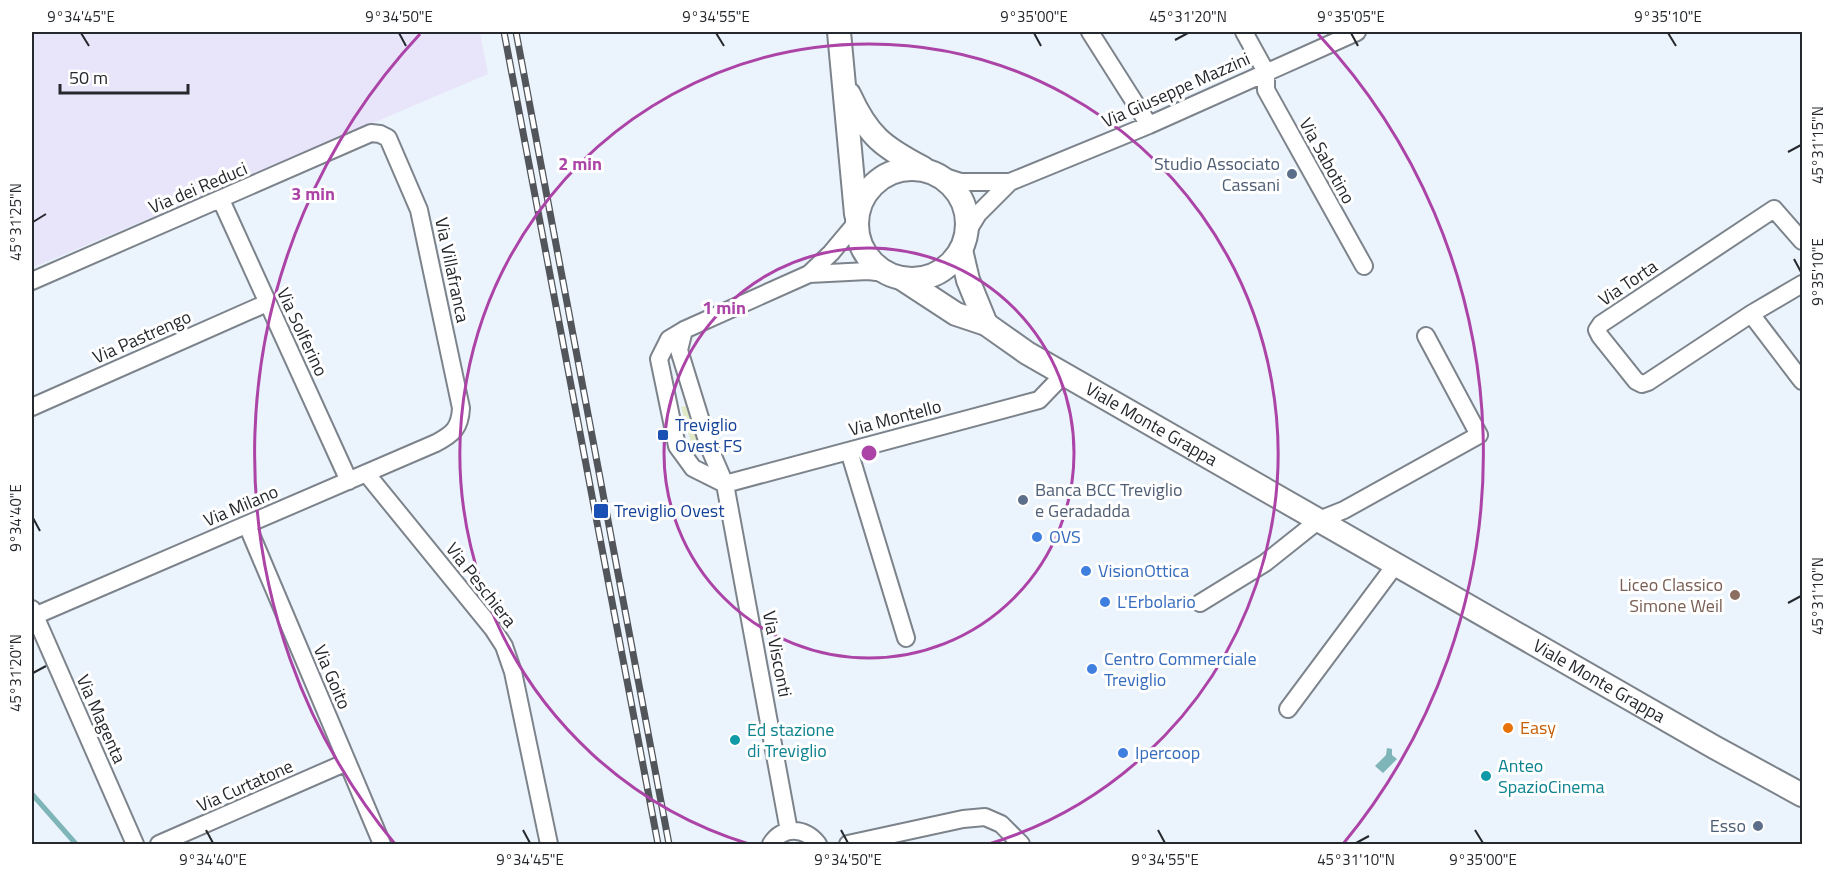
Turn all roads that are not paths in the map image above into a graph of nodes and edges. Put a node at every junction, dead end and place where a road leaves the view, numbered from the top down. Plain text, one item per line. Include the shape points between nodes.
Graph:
1 (839, 32) edge
2 (1090, 32) edge
3 (1244, 32) edge
4 (1357, 32) edge
5 (1266, 72) junction
6 (844, 81) junction
7 (1149, 125) junction
8 (380, 134) joint
9 (932, 172) junction
10 (1010, 182) junction
11 (221, 200) junction
12 (857, 220) junction
13 (964, 241) junction
14 (1803, 241) edge
15 (1364, 266) dead end
16 (809, 274) junction
17 (893, 275) junction
18 (32, 281) edge
19 (1803, 284) edge
20 (267, 303) junction
21 (1751, 314) junction
22 (986, 324) junction
23 (684, 330) junction
24 (1426, 336) dead end
25 (1064, 374) junction
26 (1803, 381) edge
27 (32, 407) edge
28 (460, 423) joint
29 (710, 447) junction
30 (849, 451) junction
31 (683, 455) junction
32 (366, 473) junction
33 (349, 481) junction
34 (725, 483) junction
35 (1319, 520) junction
36 (247, 525) junction
37 (1396, 564) junction
38 (1200, 603) dead end
39 (33, 614) edge
40 (906, 638) dead end
41 (1288, 709) dead end
42 (347, 762) junction
43 (1803, 795) edge
44 (789, 831) junction
45 (135, 844) edge
46 (159, 844) edge
47 (382, 844) edge
48 (549, 844) edge
49 (771, 844) edge
50 (818, 844) edge
51 (848, 844) edge
52 (1021, 844) edge

1 - 6 main road
2 - 7 street
3 - 5 street, Via Sabotino
4 - 5 street, Via Giuseppe Mazzini
5 - 7 street, Via Giuseppe Mazzini
5 - 15 street, Via Sabotino via 1266,90
6 - 9 main road via 871,132 891,151
6 - 12 main road
7 - 10 street, Via Giuseppe Mazzini
8 - 11 street, Via dei Reduci via 371,133
8 - 28 street, Via Villafranca via 388,138 419,210 461,408
9 - 10 street, Via Giuseppe Mazzini via 961,182
9 - 12 main road via 909,168 877,180 859,207
9 - 13 main road via 952,185 963,200 968,217
10 - 13 street, Via Giuseppe Mazzini via 978,214
11 - 18 street, Via dei Reduci
11 - 20 street, Via Solferino
12 - 16 street
12 - 17 main road via 865,254 874,265
13 - 17 main road via 952,263 936,274 922,279
13 - 22 main road via 968,280
14 - 21 street, Via Torta via 1774,209 1597,330 1642,384
16 - 17 street via 868,271
16 - 23 street
17 - 22 main road, Viale Monte Grappa via 956,314
19 - 21 street, Via Torta
20 - 27 street, Via Pastrengo
20 - 33 street, Via Solferino
21 - 26 street
22 - 25 main road, Viale Monte Grappa
23 - 29 street, Via Visconti via 679,350
23 - 31 street via 669,339 659,359 677,446
24 - 35 street via 1479,435
25 - 30 street, Via Montello via 1039,400
25 - 35 main road, Viale Monte Grappa
28 - 32 street, Via Milano via 436,443
29 - 31 street via 694,459
29 - 34 street, Via Visconti
30 - 34 street, Via Montello
30 - 40 street
31 - 34 street via 693,468
32 - 33 street, Via Milano
32 - 48 street, Via Peschiera via 504,646 513,672
33 - 36 street, Via Milano
34 - 44 street, Via Visconti
35 - 37 main road, Viale Monte Grappa
35 - 38 street via 1265,563
36 - 39 street, Via Milano
36 - 42 street, Via Goito
37 - 41 street
37 - 43 main road, Viale Monte Grappa
39 - 45 street, Via Magenta
42 - 46 street, Via Curtatone
42 - 47 street, Via Goito
44 - 49 street
44 - 50 street via 804,832
51 - 52 street via 986,817 1001,824

